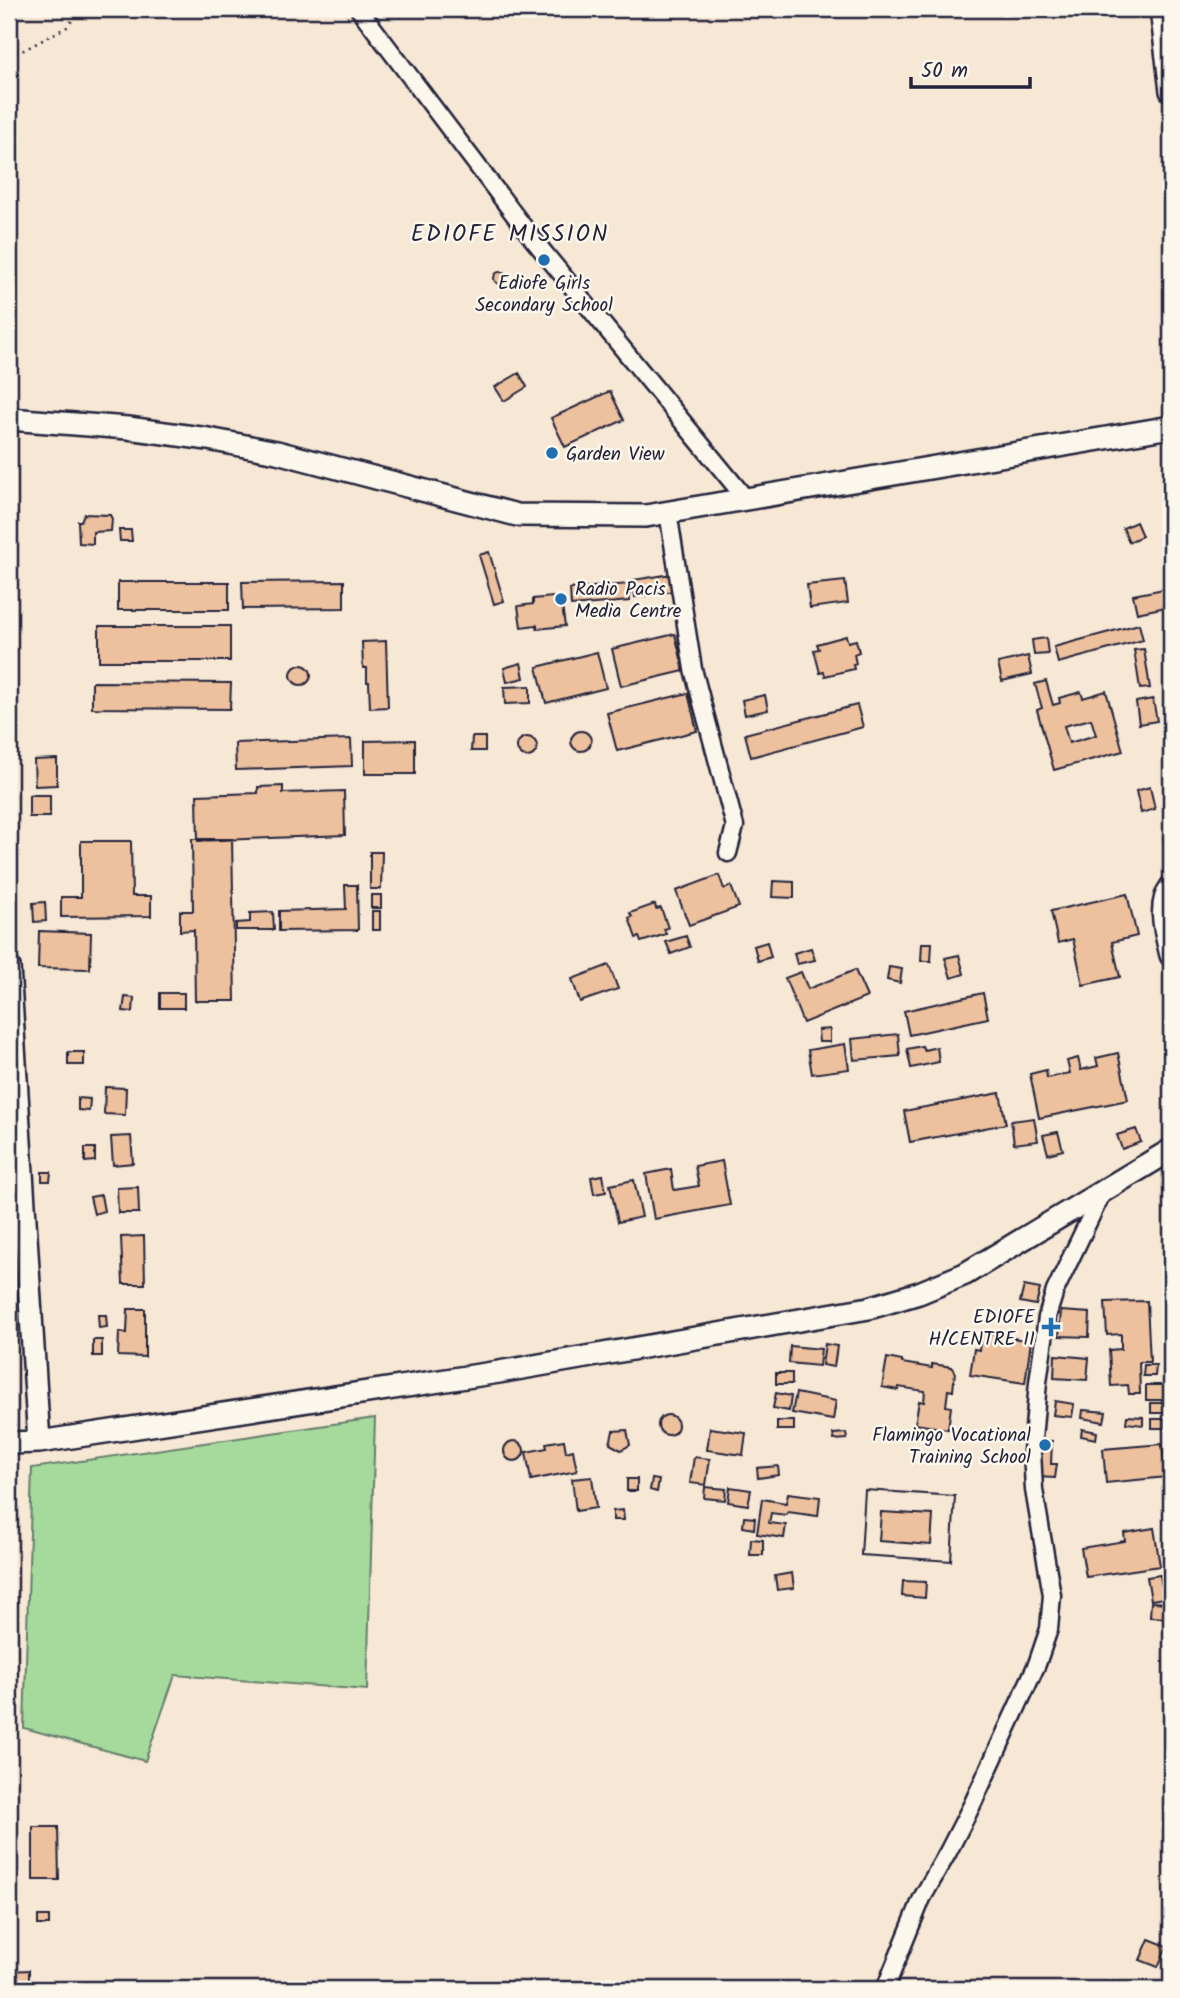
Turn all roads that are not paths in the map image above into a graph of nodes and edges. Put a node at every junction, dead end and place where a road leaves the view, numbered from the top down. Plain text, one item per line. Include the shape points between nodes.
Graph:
1 (359, 9) edge
2 (1161, 9) edge
3 (1171, 91) edge
4 (9, 419) edge
5 (1171, 427) edge
6 (747, 499) junction
7 (668, 512) junction
8 (727, 853) dead end
9 (1171, 887) edge
10 (1171, 956) edge
11 (9, 967) edge
12 (1171, 1150) edge
13 (1102, 1193) junction
14 (39, 1442) junction
15 (9, 1444) edge
16 (885, 1989) edge

1 - 6 street via 533,238
2 - 3 street
4 - 7 street via 128,428 277,452 517,515 646,516
5 - 6 street
6 - 7 street
7 - 8 street via 693,669 735,827
9 - 10 street via 1163,920
11 - 14 street
12 - 13 street
13 - 14 street via 965,1274 869,1308 499,1372
13 - 16 street via 1046,1317 1038,1382 1032,1451 1052,1595 1049,1629 977,1794 922,1898
14 - 15 street

